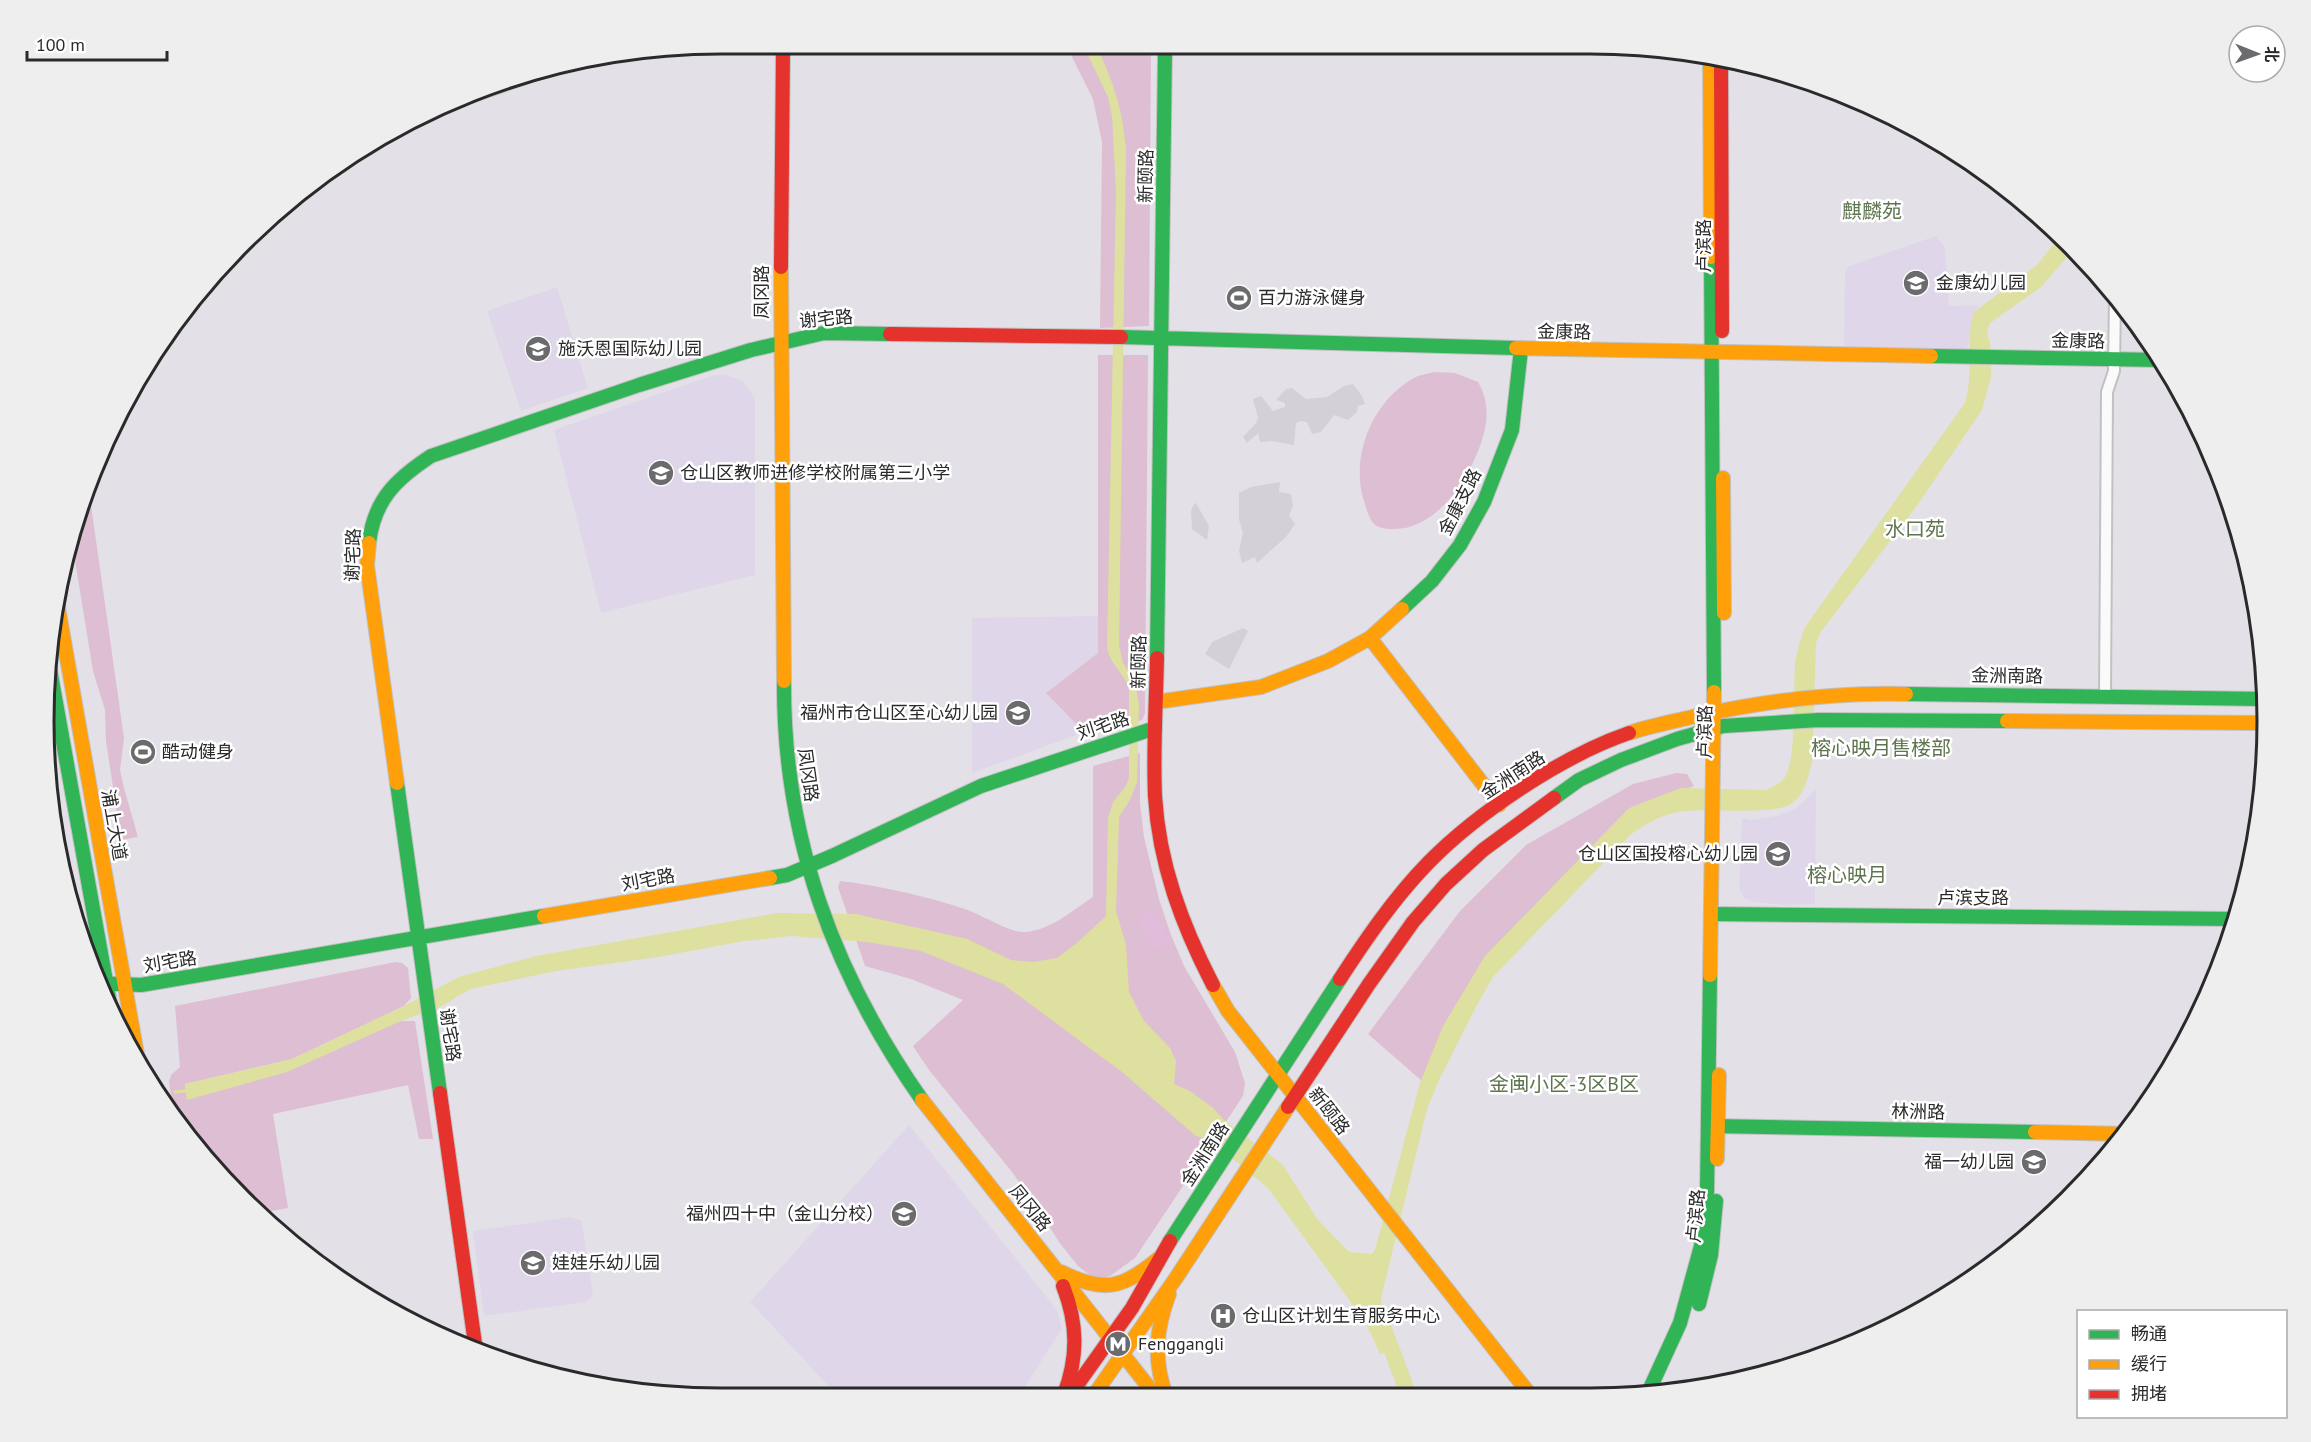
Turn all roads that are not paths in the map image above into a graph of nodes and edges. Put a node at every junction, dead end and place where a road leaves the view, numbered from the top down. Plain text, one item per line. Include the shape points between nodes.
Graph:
1 (783, 54) edge
2 (1165, 54) edge
3 (1710, 65) edge
4 (1721, 67) edge
5 (2115, 310) edge
6 (1161, 338) junction
7 (780, 342) junction
8 (1521, 349) junction
9 (1717, 354) junction
10 (2114, 360) junction
11 (2151, 360) edge
12 (61, 626) edge
13 (1370, 638) junction
14 (2105, 696) junction
15 (55, 698) edge
16 (2256, 699) edge
17 (1156, 702) junction
18 (1719, 710) junction
19 (2257, 723) edge
20 (1155, 728) junction
21 (1718, 728) junction
22 (1499, 805) junction
23 (807, 867) junction
24 (1716, 914) junction
25 (2227, 919) edge
26 (417, 938) junction
27 (96, 953) edge
28 (108, 983) edge
29 (124, 984) junction
30 (134, 1036) edge
31 (1278, 1074) junction
32 (1295, 1096) junction
33 (1713, 1126) junction
34 (2113, 1134) edge
35 (1160, 1257) junction
36 (1056, 1269) junction
37 (1176, 1278) junction
38 (1111, 1339) junction
39 (474, 1340) edge
40 (1122, 1353) junction
41 (1665, 1383) edge
42 (1653, 1385) edge
43 (1066, 1388) edge
44 (1075, 1388) edge
45 (1099, 1388) edge
46 (1150, 1388) edge
47 (1163, 1388) edge
48 (1525, 1388) edge

1 - 7 main road, 凤冈路
2 - 6 main road, 新颐路
3 - 9 main road
4 - 9 main road, 卢滨路
5 - 10 street
6 - 7 main road, 谢宅路 via 824,333
6 - 8 main road, 金康路
6 - 17 main road, 新颐路
7 - 23 main road, 凤冈路 via 786,749
7 - 26 main road, 谢宅路 via 440,452 405,473 381,501 371,527 368,573
8 - 9 main road, 金康路
8 - 13 main road, 金康支路 via 1512,430 1484,502 1460,545 1432,581
9 - 10 main road, 金康路
9 - 18 main road, 卢滨路
10 - 11 main road, 金康路
10 - 14 street via 2107,392
12 - 29 main road, 浦上大道
13 - 17 main road, 金康支路 via 1261,687
13 - 22 main road
14 - 16 main road, 金洲南路
14 - 18 main road, 金洲南路 via 1819,694
15 - 27 main road, 浦上大道
17 - 20 main road, 新颐路
18 - 21 main road, 卢滨路
18 - 22 main road, 金洲南路 via 1637,730 1599,746
19 - 21 main road via 1820,720
20 - 23 main road, 刘宅路 via 981,786
20 - 31 main road, 新颐路 via 1159,835 1180,916 1228,1011
21 - 24 main road, 卢滨路
21 - 32 main road via 1635,754 1587,776 1483,850 1413,922
22 - 31 main road, 金洲南路 via 1429,862 1401,894 1365,941
23 - 26 main road, 刘宅路 via 787,875
23 - 36 main road, 凤冈路 via 832,942 870,1021 911,1087
24 - 25 main road, 卢滨支路
24 - 33 main road, 卢滨路
26 - 29 main road, 刘宅路 via 141,985
26 - 39 main road, 谢宅路
28 - 29 main road, 刘宅路
29 - 30 main road, 浦上大道
31 - 32 main road, 新颐路
31 - 35 main road, 金洲南路
32 - 37 main road
32 - 48 main road, 新颐路
33 - 34 main road, 林洲路
33 - 41 main road, 卢滨路 via 1716,1214 1706,1278 1690,1330
33 - 42 main road via 1698,1268 1679,1330
35 - 36 main road via 1135,1278 1108,1286 1076,1280
35 - 38 main road, 金洲南路
36 - 38 main road, 凤冈路
36 - 43 main road via 1077,1332 1075,1362
37 - 40 main road
37 - 47 main road via 1161,1315 1155,1346
38 - 40 main road, 凤冈路
38 - 44 main road, 金洲南路
40 - 45 main road
40 - 46 main road, 凤冈路

